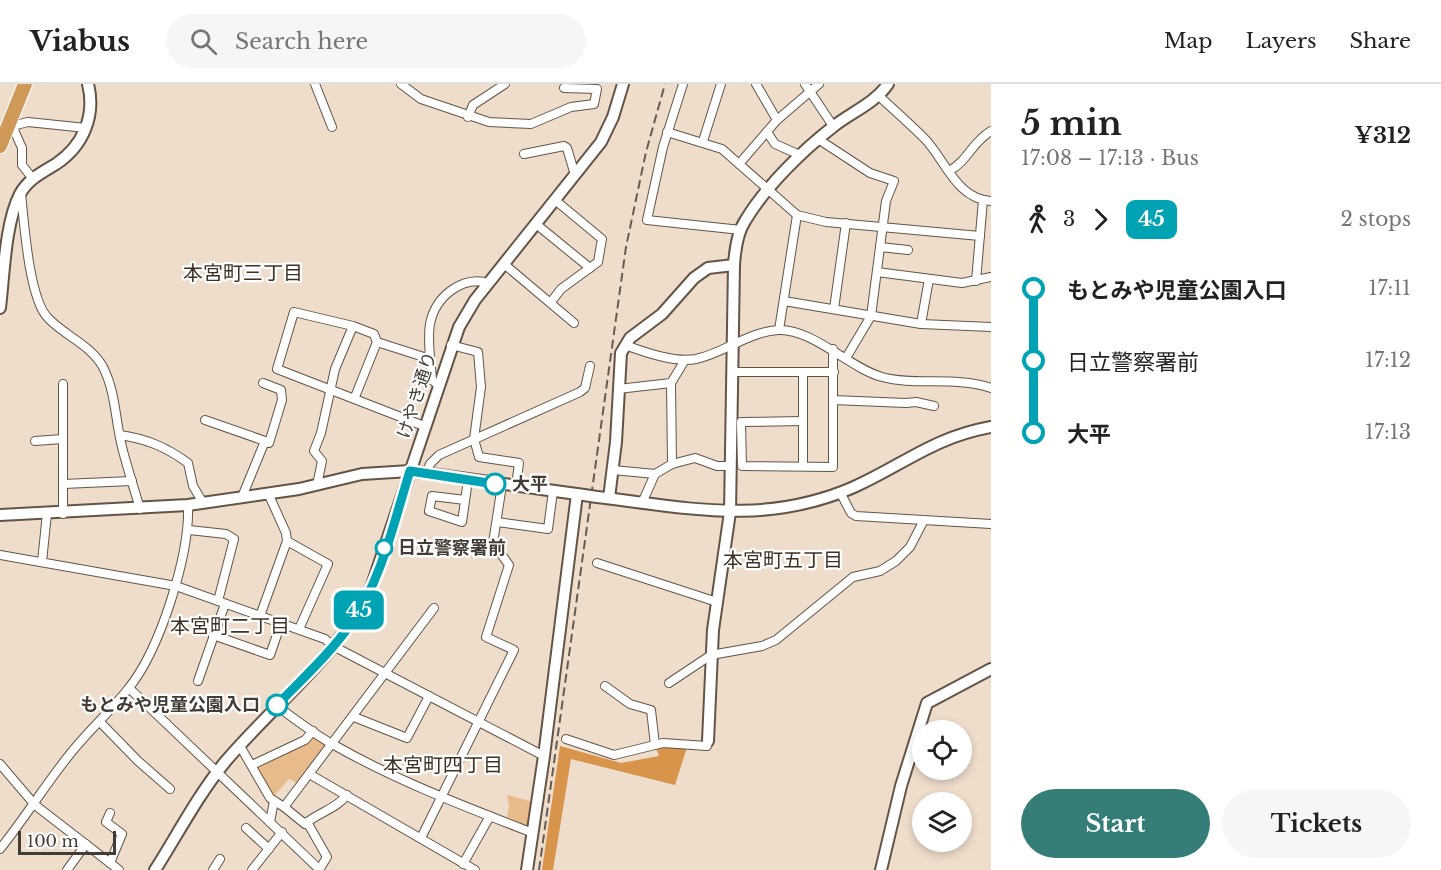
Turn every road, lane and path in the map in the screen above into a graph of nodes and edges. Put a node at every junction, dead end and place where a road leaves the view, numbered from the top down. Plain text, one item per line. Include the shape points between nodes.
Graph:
1 (25, 84) edge
2 (88, 84) edge
3 (315, 84) edge
4 (401, 84) edge
5 (623, 84) edge
6 (683, 84) edge
7 (721, 84) edge
8 (756, 84) edge
9 (819, 84) edge
10 (888, 84) edge
11 (500, 85) edge
12 (807, 87) edge
13 (564, 88) dead end
14 (879, 96) junction
15 (468, 117) junction
16 (777, 120) junction
17 (332, 126) dead end
18 (833, 126) junction
19 (86, 128) junction
20 (991, 131) edge
21 (667, 132) junction
22 (767, 132) junction
23 (818, 139) junction
24 (703, 141) junction
25 (0, 146) edge
26 (524, 154) dead end
27 (800, 155) junction
28 (739, 164) junction
29 (949, 171) junction
30 (575, 175) junction
31 (33, 179) junction
32 (769, 191) junction
33 (21, 192) junction
34 (555, 200) junction
35 (987, 200) edge
36 (797, 214) junction
37 (846, 223) junction
38 (536, 224) junction
39 (882, 228) junction
40 (741, 230) junction
41 (980, 236) junction
42 (880, 247) junction
43 (908, 250) dead end
44 (504, 264) junction
45 (734, 265) junction
46 (590, 268) junction
47 (877, 272) junction
48 (991, 277) edge
49 (929, 279) junction
50 (976, 281) junction
51 (489, 283) junction
52 (551, 302) junction
53 (784, 302) junction
54 (0, 308) edge
55 (834, 309) junction
56 (871, 316) junction
57 (574, 323) dead end
58 (921, 324) junction
59 (353, 326) junction
60 (991, 327) edge
61 (779, 330) junction
62 (377, 342) junction
63 (733, 343) junction
64 (451, 345) junction
65 (625, 345) junction
66 (833, 349) junction
67 (846, 357) junction
68 (430, 359) junction
69 (685, 360) junction
70 (590, 366) dead end
71 (732, 372) junction
72 (803, 372) junction
73 (834, 372) junction
74 (263, 383) dead end
75 (671, 383) junction
76 (63, 384) dead end
77 (438, 385) junction
78 (331, 388) junction
79 (991, 388) edge
80 (618, 389) junction
81 (355, 397) junction
82 (833, 400) junction
83 (934, 406) dead end
84 (205, 420) dead end
85 (803, 421) junction
86 (424, 426) junction
87 (991, 427) edge
88 (120, 435) junction
89 (62, 439) junction
90 (474, 439) junction
91 (34, 441) dead end
92 (267, 442) junction
93 (278, 446) dead end
94 (672, 464) junction
95 (731, 466) junction
96 (803, 466) junction
97 (613, 470) junction
98 (410, 471) junction
99 (426, 473) junction
100 (656, 474) junction
101 (468, 480) junction
102 (132, 481) junction
103 (63, 484) junction
104 (502, 484) junction
105 (317, 485) junction
106 (516, 486) junction
107 (553, 491) junction
108 (840, 492) junction
109 (268, 494) junction
110 (580, 495) junction
111 (242, 497) junction
112 (609, 498) junction
113 (465, 500) junction
114 (203, 503) junction
115 (642, 503) junction
116 (188, 505) junction
117 (140, 509) junction
118 (730, 512) junction
119 (47, 513) junction
120 (63, 514) junction
121 (0, 515) edge
122 (924, 520) junction
123 (497, 522) junction
124 (991, 524) edge
125 (189, 530) junction
126 (287, 541) junction
127 (0, 555) edge
128 (42, 562) junction
129 (597, 563) dead end
130 (176, 586) junction
131 (221, 602) junction
132 (717, 602) junction
133 (434, 608) dead end
134 (260, 616) junction
135 (281, 623) junction
136 (299, 629) junction
137 (213, 635) junction
138 (333, 646) junction
139 (711, 655) junction
140 (991, 669) edge
141 (384, 673) junction
142 (198, 681) dead end
143 (669, 683) dead end
144 (605, 686) dead end
145 (129, 688) junction
146 (429, 696) junction
147 (277, 705) junction
148 (354, 717) junction
149 (100, 722) junction
150 (479, 722) junction
151 (313, 732) junction
152 (566, 739) dead end
153 (708, 741) joint
154 (333, 745) junction
155 (655, 745) junction
156 (240, 746) junction
157 (544, 756) junction
158 (0, 764) edge
159 (252, 765) junction
160 (217, 772) junction
161 (311, 775) junction
162 (170, 789) dead end
163 (347, 795) junction
164 (442, 798) junction
165 (274, 801) junction
166 (35, 805) junction
167 (284, 807) junction
168 (110, 813) dead end
169 (490, 816) junction
170 (270, 822) junction
171 (307, 822) junction
172 (246, 828) dead end
173 (282, 832) junction
174 (533, 833) junction
175 (422, 838) junction
176 (86, 844) junction
177 (0, 849) edge
178 (269, 849) junction
179 (220, 858) dead end
180 (110, 863) junction
181 (463, 864) junction
182 (67, 870) edge
183 (119, 870) edge
184 (156, 870) edge
185 (213, 870) edge
186 (252, 870) edge
187 (320, 870) edge
188 (475, 870) edge
189 (526, 870) edge
190 (881, 870) edge

1 - 25 highway
2 - 19 street via 91,104
3 - 17 street
4 - 15 street via 421,99
5 - 30 street, けやき通り via 607,130
6 - 21 street
7 - 24 street
8 - 16 street
9 - 12 street
10 - 14 street
11 - 15 street via 473,105
12 - 16 street
12 - 18 street
13 - 15 street via 597,89 594,104 571,107 531,124
14 - 18 street
14 - 29 street via 926,140
16 - 22 street
18 - 23 street
19 - 31 street via 71,152
19 - 31 street via 28,122 16,125 22,165
20 - 29 street via 976,140 961,165
21 - 24 street
21 - 40 street via 647,220
22 - 27 street via 775,144
22 - 28 street
23 - 27 street
23 - 39 street via 870,173 894,181
24 - 28 street via 722,149
26 - 30 street via 564,146
27 - 32 street
28 - 32 street
29 - 35 street via 964,189
30 - 34 street, けやき通り
31 - 33 street
32 - 36 street
32 - 40 street
33 - 54 street
33 - 88 street via 30,268 45,316 101,363 114,391
34 - 38 street, けやき通り
34 - 46 street via 602,239 598,262
35 - 41 street
36 - 37 street
36 - 53 street
37 - 39 street
37 - 55 street
38 - 44 street, けやき通り
38 - 46 street
39 - 41 street
39 - 42 street
40 - 45 street
41 - 50 street
42 - 43 street
42 - 47 street
44 - 51 street, けやき通り
44 - 52 street
45 - 63 street
45 - 65 street via 708,268 694,278 669,307
46 - 52 street via 561,289
47 - 49 street
47 - 56 street
48 - 50 street
49 - 50 street
49 - 58 street
51 - 64 street, けやき通り via 464,317
51 - 68 street via 459,285 443,298 430,323
52 - 57 street
53 - 55 street
53 - 61 street
55 - 56 street
56 - 58 street
56 - 67 street
58 - 60 street
59 - 62 street via 374,334
59 - 78 street
59 - 78 street via 294,312 277,369
61 - 63 street
61 - 66 street
62 - 68 street
62 - 81 street
63 - 69 street
63 - 71 street
64 - 77 street, けやき通り
64 - 90 street via 478,352 481,387
65 - 69 street
65 - 80 street
66 - 67 street
66 - 73 street
67 - 79 street via 882,377 951,380
68 - 77 street via 432,380
69 - 75 street
70 - 90 street via 585,388 580,392
71 - 72 street
71 - 95 street
72 - 73 street
72 - 85 street
73 - 82 street
74 - 92 street via 281,390 282,400
75 - 80 street
75 - 94 street
76 - 89 street
77 - 86 street, けやき通り
78 - 81 street
78 - 105 street via 314,451 322,461
80 - 97 street
81 - 86 street
82 - 83 street
82 - 96 street via 833,467
84 - 92 street
85 - 96 street
85 - 96 street via 741,422 742,466
86 - 98 street, けやき通り
87 - 108 street via 943,439
88 - 102 street
88 - 114 street via 143,438 188,463 193,486
89 - 91 street
89 - 103 street
90 - 99 street via 434,459
90 - 106 street via 479,457 519,463
92 - 93 street
92 - 111 street
94 - 95 street via 694,458
94 - 100 street
95 - 118 street
97 - 100 street
97 - 112 street
98 - 99 street
98 - 105 street via 362,474
98 - 138 street, けやき通り via 371,588 352,623
99 - 101 street
100 - 115 street
101 - 104 street
101 - 113 street
102 - 103 street
102 - 117 street
103 - 120 street
104 - 106 street
104 - 123 street
105 - 109 street
106 - 107 street
107 - 110 street
107 - 123 street via 548,529
108 - 118 street via 786,507
108 - 122 street via 856,516
109 - 111 street
109 - 126 street
110 - 112 street, bridge
110 - 157 street
111 - 114 street
112 - 115 street
113 - 113 street via 462,522 429,511 432,496
114 - 116 street
115 - 118 street
116 - 117 street
116 - 125 street
117 - 120 street
118 - 132 street
119 - 120 street
119 - 121 street
119 - 128 street
122 - 124 street
122 - 139 street via 910,547 896,561 880,571 853,577 776,640
123 - 150 street via 494,543 509,565 486,637 514,650
125 - 130 street
125 - 131 street via 234,538
126 - 134 street
126 - 136 street via 328,564
127 - 128 street
128 - 130 street
129 - 132 street
130 - 131 street
130 - 145 street via 147,659
131 - 134 street
131 - 137 street
132 - 139 street
133 - 141 street
134 - 135 street
135 - 136 street
135 - 137 street via 270,655
136 - 138 street
137 - 142 street
138 - 141 street
138 - 147 street, けやき通り
139 - 143 street
139 - 153 street
140 - 190 street via 927,704 901,786
141 - 146 street
141 - 148 street
144 - 155 street via 630,704 651,710
145 - 149 street
145 - 160 street
146 - 148 street via 407,738
146 - 150 street
147 - 151 street
147 - 156 street, けやき通り
148 - 154 street
149 - 162 street
149 - 166 street via 72,752
150 - 157 street
150 - 164 street
151 - 154 street
151 - 159 street via 305,740
152 - 155 street via 614,755
153 - 155 street via 707,746
154 - 161 street
154 - 164 street
156 - 159 street
156 - 160 street, けやき通り
157 - 174 street
158 - 166 street
159 - 165 street
160 - 170 street
160 - 184 street, けやき通り
161 - 163 street
161 - 167 street
163 - 171 street via 339,805 317,813
163 - 175 street
164 - 169 street
164 - 175 street
165 - 167 street
165 - 170 street
166 - 176 street
166 - 177 street
167 - 171 street
168 - 180 street via 106,822 122,834
169 - 174 street
169 - 181 street
170 - 173 street
171 - 187 street via 327,857
172 - 178 street
173 - 178 street
173 - 187 street
174 - 189 street
175 - 181 street
176 - 180 street
176 - 182 street
178 - 186 street
179 - 185 street
180 - 183 street
181 - 188 street

